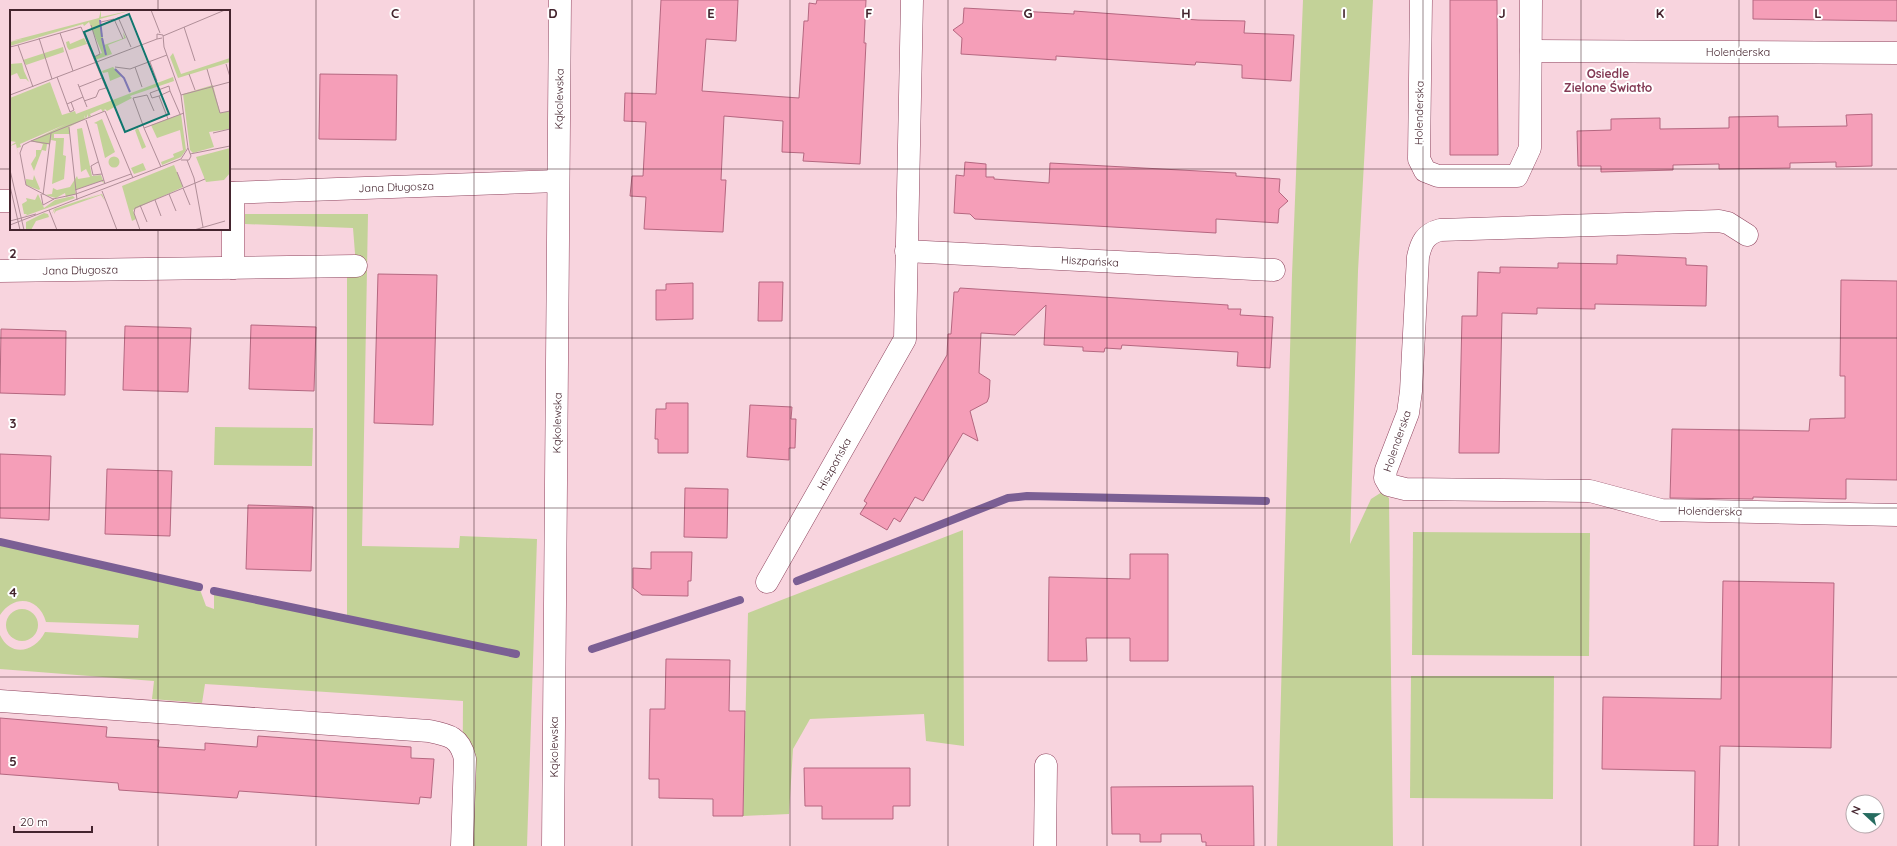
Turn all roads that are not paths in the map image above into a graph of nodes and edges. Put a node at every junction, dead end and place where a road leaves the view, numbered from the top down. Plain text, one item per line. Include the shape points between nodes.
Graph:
1 (560, 0) edge
2 (912, 0) edge
3 (1421, 0) edge
4 (1531, 0) edge
5 (1531, 51) junction
6 (1897, 53) edge
7 (558, 181) junction
8 (231, 193) edge
9 (1747, 235) dead end
10 (906, 251) junction
11 (356, 266) dead end
12 (233, 268) junction
13 (1274, 270) dead end
14 (0, 271) edge
15 (1897, 515) edge
16 (767, 582) dead end
17 (0, 701) edge
18 (1046, 765) dead end
19 (462, 846) edge
20 (553, 846) edge
21 (1045, 846) edge

1 - 7 street, Kąkolewska
2 - 10 street, Hiszpańska
3 - 5 street, Holenderska via 1419,159 1425,171 1431,174 1517,176 1530,148
4 - 5 street, Holenderska
5 - 6 street, Holenderska
7 - 8 street, Jana Długosza
7 - 20 street, Kąkolewska
8 - 12 street, Jana Długosza
9 - 15 street, Holenderska via 1728,223 1719,221 1431,232 1420,246 1418,257 1408,413 1385,478 1389,485 1405,489 1590,491 1661,510
10 - 13 street, Hiszpańska
10 - 16 street, Hiszpańska via 905,339
11 - 12 street, Jana Długosza
12 - 14 street, Jana Długosza
17 - 19 street via 429,731 449,736 458,742 465,759
18 - 21 street

